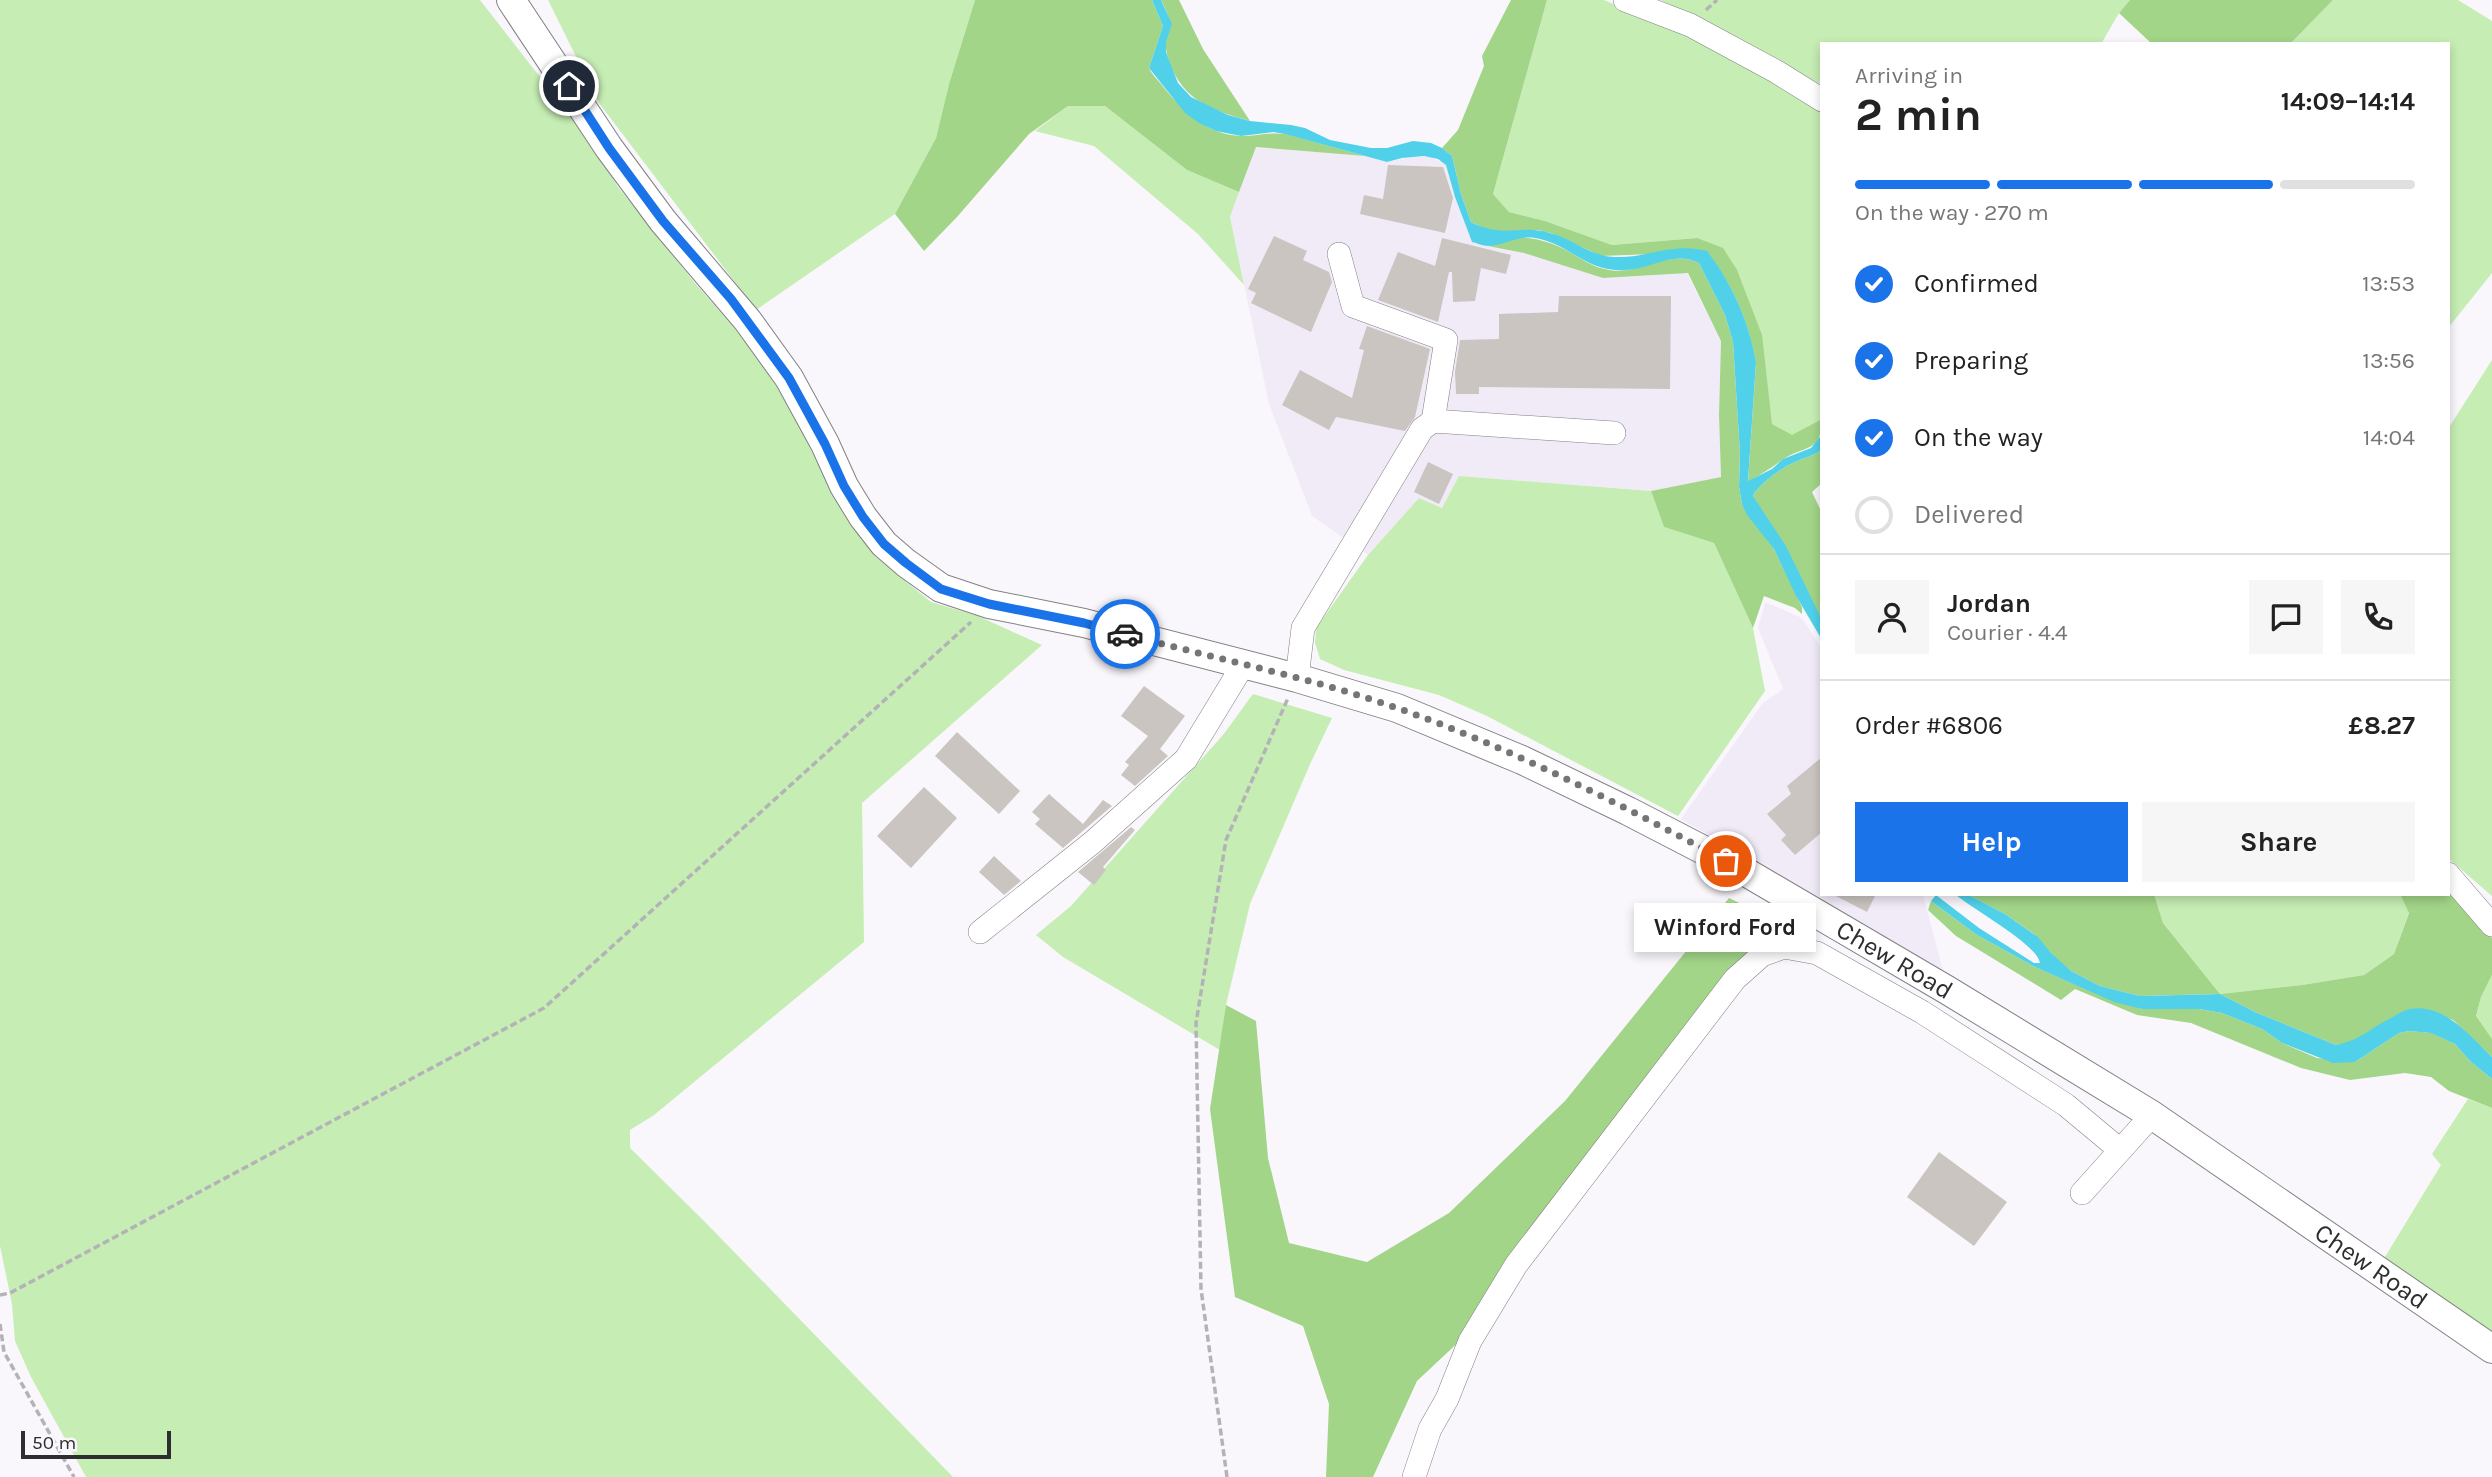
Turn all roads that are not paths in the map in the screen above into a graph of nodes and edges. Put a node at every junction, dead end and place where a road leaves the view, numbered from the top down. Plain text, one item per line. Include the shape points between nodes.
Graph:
1 (511, 0) edge
2 (1625, 0) edge
3 (1820, 99) edge
4 (1339, 254) dead end
5 (1433, 421) junction
6 (1614, 433) dead end
7 (1243, 665) junction
8 (1297, 678) junction
9 (2450, 876) edge
10 (2492, 925) edge
11 (980, 933) dead end
12 (2152, 1115) junction
13 (2120, 1150) junction
14 (2082, 1193) dead end
15 (2492, 1349) edge
16 (1414, 1477) edge

1 - 7 main road, Chew Road via 609,148 789,378 844,486 884,544 941,589
2 - 3 street via 1690,25
4 - 5 street via 1353,306 1446,340
5 - 6 street
5 - 8 street via 1422,429 1303,628
7 - 8 main road, Chew Road
7 - 11 street via 1186,759
8 - 12 main road, Chew Road via 1397,708 1466,736 1689,841
9 - 10 street
12 - 13 street
12 - 15 main road, Chew Road
13 - 14 street
13 - 16 street via 2066,1105 1922,1012 1817,953 1784,947 1762,955 1735,979 1516,1265 1470,1341

